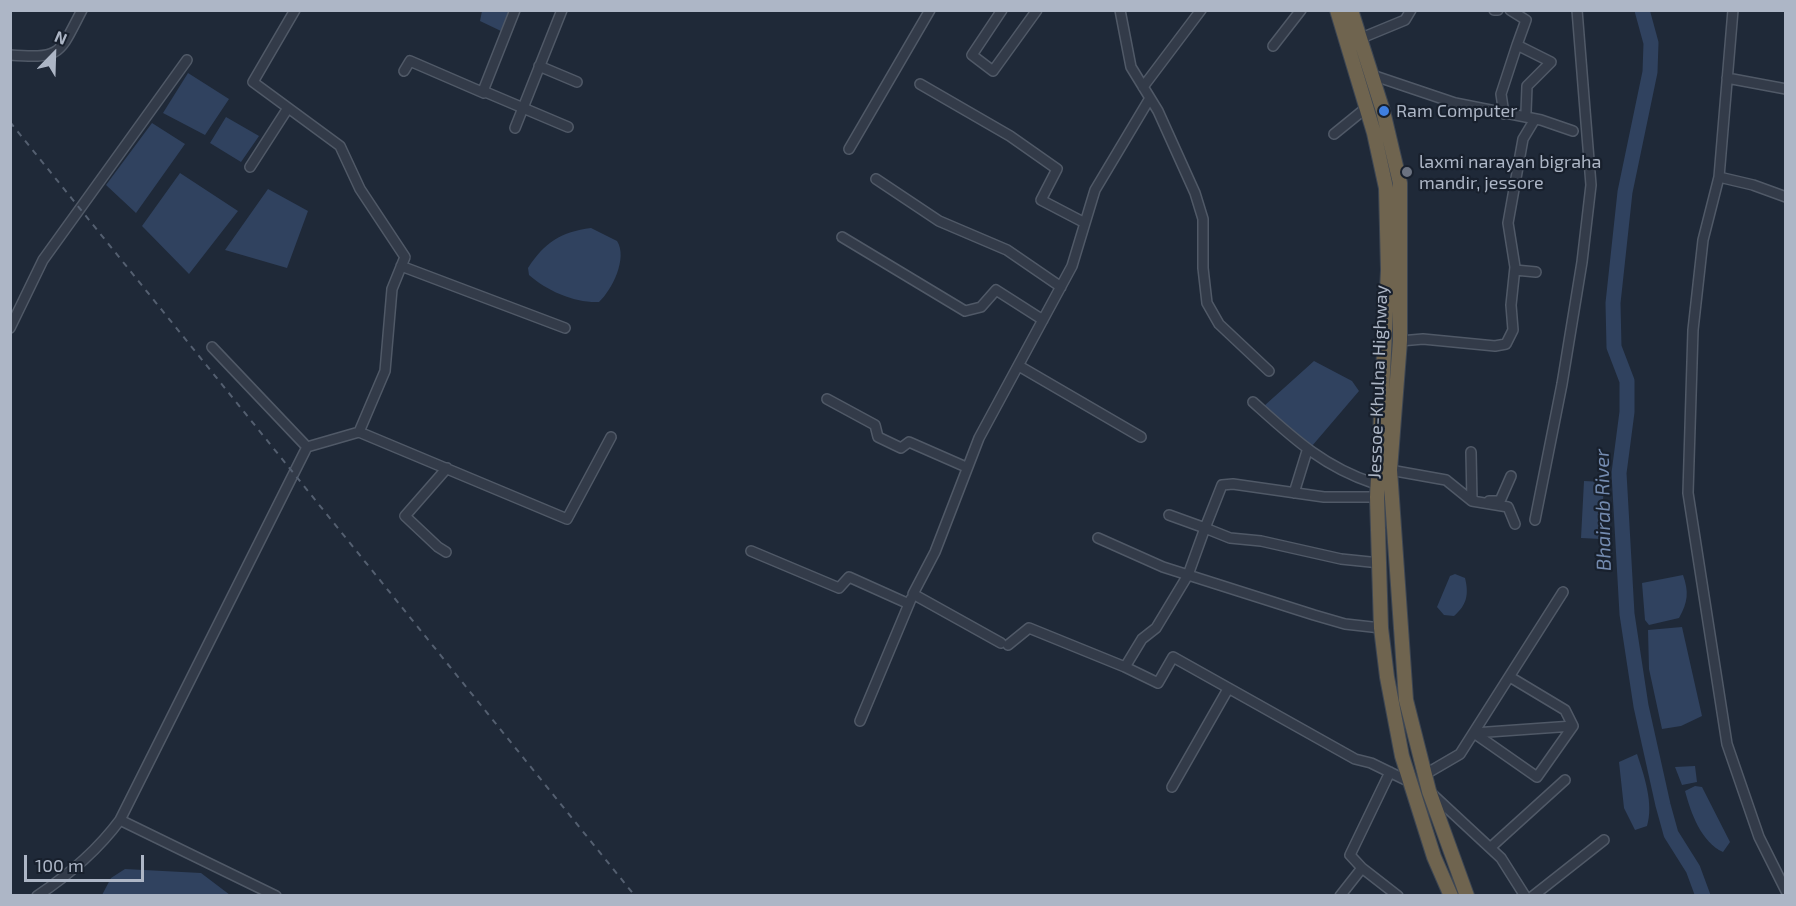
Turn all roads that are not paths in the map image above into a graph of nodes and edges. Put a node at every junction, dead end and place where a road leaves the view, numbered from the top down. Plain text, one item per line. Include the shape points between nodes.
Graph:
1 (82, 10) edge
2 (294, 10) edge
3 (515, 10) edge
4 (562, 10) edge
5 (930, 10) edge
6 (1002, 10) edge
7 (1037, 10) edge
8 (1120, 10) edge
9 (1201, 10) edge
10 (1301, 10) edge
11 (1337, 10) edge
12 (1351, 10) edge
13 (1411, 10) edge
14 (1510, 10) edge
15 (1577, 10) edge
16 (1733, 10) edge
17 (1359, 39) junction
18 (1517, 45) junction
19 (1273, 46) dead end
20 (10, 55) edge
21 (187, 60) dead end
22 (539, 66) junction
23 (404, 71) dead end
24 (1369, 74) junction
25 (1727, 78) junction
26 (577, 82) dead end
27 (920, 84) dead end
28 (1143, 87) junction
29 (1785, 89) edge
30 (484, 93) junction
31 (1150, 98) junction
32 (288, 108) junction
33 (523, 108) junction
34 (1366, 108) junction
35 (1526, 112) dead end
36 (1504, 114) junction
37 (1535, 119) junction
38 (568, 127) dead end
39 (515, 128) dead end
40 (1573, 130) dead end
41 (1334, 134) dead end
42 (849, 149) dead end
43 (250, 167) dead end
44 (1719, 177) junction
45 (876, 179) dead end
46 (1785, 197) edge
47 (1085, 224) junction
48 (842, 237) dead end
49 (401, 266) junction
50 (1515, 270) junction
51 (1536, 272) dead end
52 (1061, 287) junction
53 (1043, 320) junction
54 (10, 328) edge
55 (565, 328) dead end
56 (1400, 341) junction
57 (212, 347) dead end
58 (1020, 366) junction
59 (1269, 371) dead end
60 (827, 399) dead end
61 (1253, 402) dead end
62 (359, 432) junction
63 (611, 437) dead end
64 (1141, 437) dead end
65 (306, 447) junction
66 (1307, 451) junction
67 (1471, 452) dead end
68 (966, 467) junction
69 (447, 468) junction
70 (1390, 470) junction
71 (1511, 476) dead end
72 (1375, 490) junction
73 (1294, 493) junction
74 (1472, 501) junction
75 (1169, 515) dead end
76 (1535, 520) dead end
77 (1515, 524) dead end
78 (1205, 528) junction
79 (1098, 538) dead end
80 (751, 551) dead end
81 (447, 552) dead end
82 (1380, 563) junction
83 (1188, 575) junction
84 (1563, 592) dead end
85 (913, 594) junction
86 (909, 604) junction
87 (1381, 628) junction
88 (1125, 667) junction
89 (1510, 676) junction
90 (1228, 689) junction
91 (860, 721) dead end
92 (1573, 726) junction
93 (1474, 733) junction
94 (1390, 772) junction
95 (1424, 775) junction
96 (1565, 780) dead end
97 (1412, 783) junction
98 (1172, 787) dead end
99 (1429, 791) junction
100 (120, 820) junction
101 (1604, 840) dead end
102 (1491, 848) junction
103 (1362, 868) junction
104 (1785, 891) edge
105 (37, 896) edge
106 (276, 896) edge
107 (1340, 896) edge
108 (1398, 896) edge
109 (1450, 896) edge
110 (1467, 896) edge
111 (1525, 896) edge
112 (1533, 896) edge

1 - 20 street via 63,47 55,54
2 - 32 street via 253,82
3 - 30 street
4 - 22 street
5 - 42 street
6 - 7 street via 972,56 993,71
8 - 28 street via 1128,59
9 - 28 street
10 - 19 street
11 - 34 highway, Jessoe-Khulna Highway
12 - 17 highway, Jessoe-Khulna Highway
13 - 17 street via 1405,20
14 - 18 street via 1526,20
15 - 76 street via 1591,185 1562,384
16 - 25 street
17 - 24 highway, Jessoe-Khulna Highway
18 - 35 street via 1551,62 1527,86
18 - 36 street via 1501,94
21 - 54 street via 43,260
22 - 26 street
22 - 33 street
23 - 30 street via 410,61
24 - 36 street via 1455,103
24 - 56 highway, Jessoe-Khulna Highway via 1400,183
25 - 29 street
25 - 44 street
27 - 47 street via 1010,136 1057,169 1041,200
28 - 31 street
30 - 33 street
31 - 47 street via 1095,190
31 - 59 street via 1195,193 1203,219 1207,303 1219,324
32 - 43 street
32 - 49 street via 340,146 360,189 405,257
33 - 38 street
33 - 39 street
34 - 41 street
34 - 72 highway, Jessoe-Khulna Highway via 1382,163 1388,222
36 - 37 street
37 - 40 street
37 - 50 street via 1523,139 1508,223
44 - 46 street
44 - 104 street via 1703,240 1693,330 1688,493 1727,744 1759,837
45 - 52 street via 939,221 1007,250
47 - 52 street
48 - 53 street via 965,310 981,307 996,290
49 - 55 street
49 - 62 street via 392,289 385,371
50 - 51 street
50 - 56 street via 1513,330 1506,344
52 - 53 street
53 - 58 street
56 - 70 highway, Jessoe-Khulna Highway
57 - 65 street
58 - 64 street
58 - 68 street
60 - 68 street via 874,425 878,437 901,448 909,442
61 - 66 street
62 - 65 street
62 - 69 street
63 - 69 street via 567,519
65 - 100 street
66 - 72 street
66 - 73 street
67 - 74 street
68 - 85 street via 935,552
69 - 81 street via 405,516
70 - 74 street via 1446,480
70 - 95 highway, Jessoe-Khulna Highway via 1406,700
71 - 74 street via 1500,501
72 - 73 street via 1324,497
72 - 82 highway, Jessoe-Khulna Highway
73 - 78 street via 1222,484
74 - 77 street via 1508,507
75 - 78 street
78 - 82 street via 1230,538
78 - 83 street
79 - 83 street
80 - 86 street via 839,588 849,577
82 - 87 highway, Jessoe-Khulna Highway
83 - 87 street via 1345,624
83 - 88 street via 1156,628 1142,639
84 - 89 street
85 - 86 street
85 - 88 street via 1005,644 1029,628
86 - 91 street
87 - 97 highway, Jessoe-Khulna Highway via 1402,756
88 - 90 street via 1158,683 1173,657
89 - 92 street via 1566,710
89 - 93 street
90 - 94 street via 1355,759
90 - 98 street
92 - 93 street
92 - 93 street via 1537,777
93 - 95 street via 1460,754
94 - 97 street
94 - 103 street via 1350,855
95 - 99 highway, Jessoe-Khulna Highway
96 - 102 street
97 - 109 highway, Jessoe-Khulna Highway
99 - 102 street
99 - 110 highway, Jessoe-Khulna Highway
100 - 105 street via 87,860
100 - 106 street
101 - 112 street
102 - 111 street
103 - 107 street
103 - 108 street

